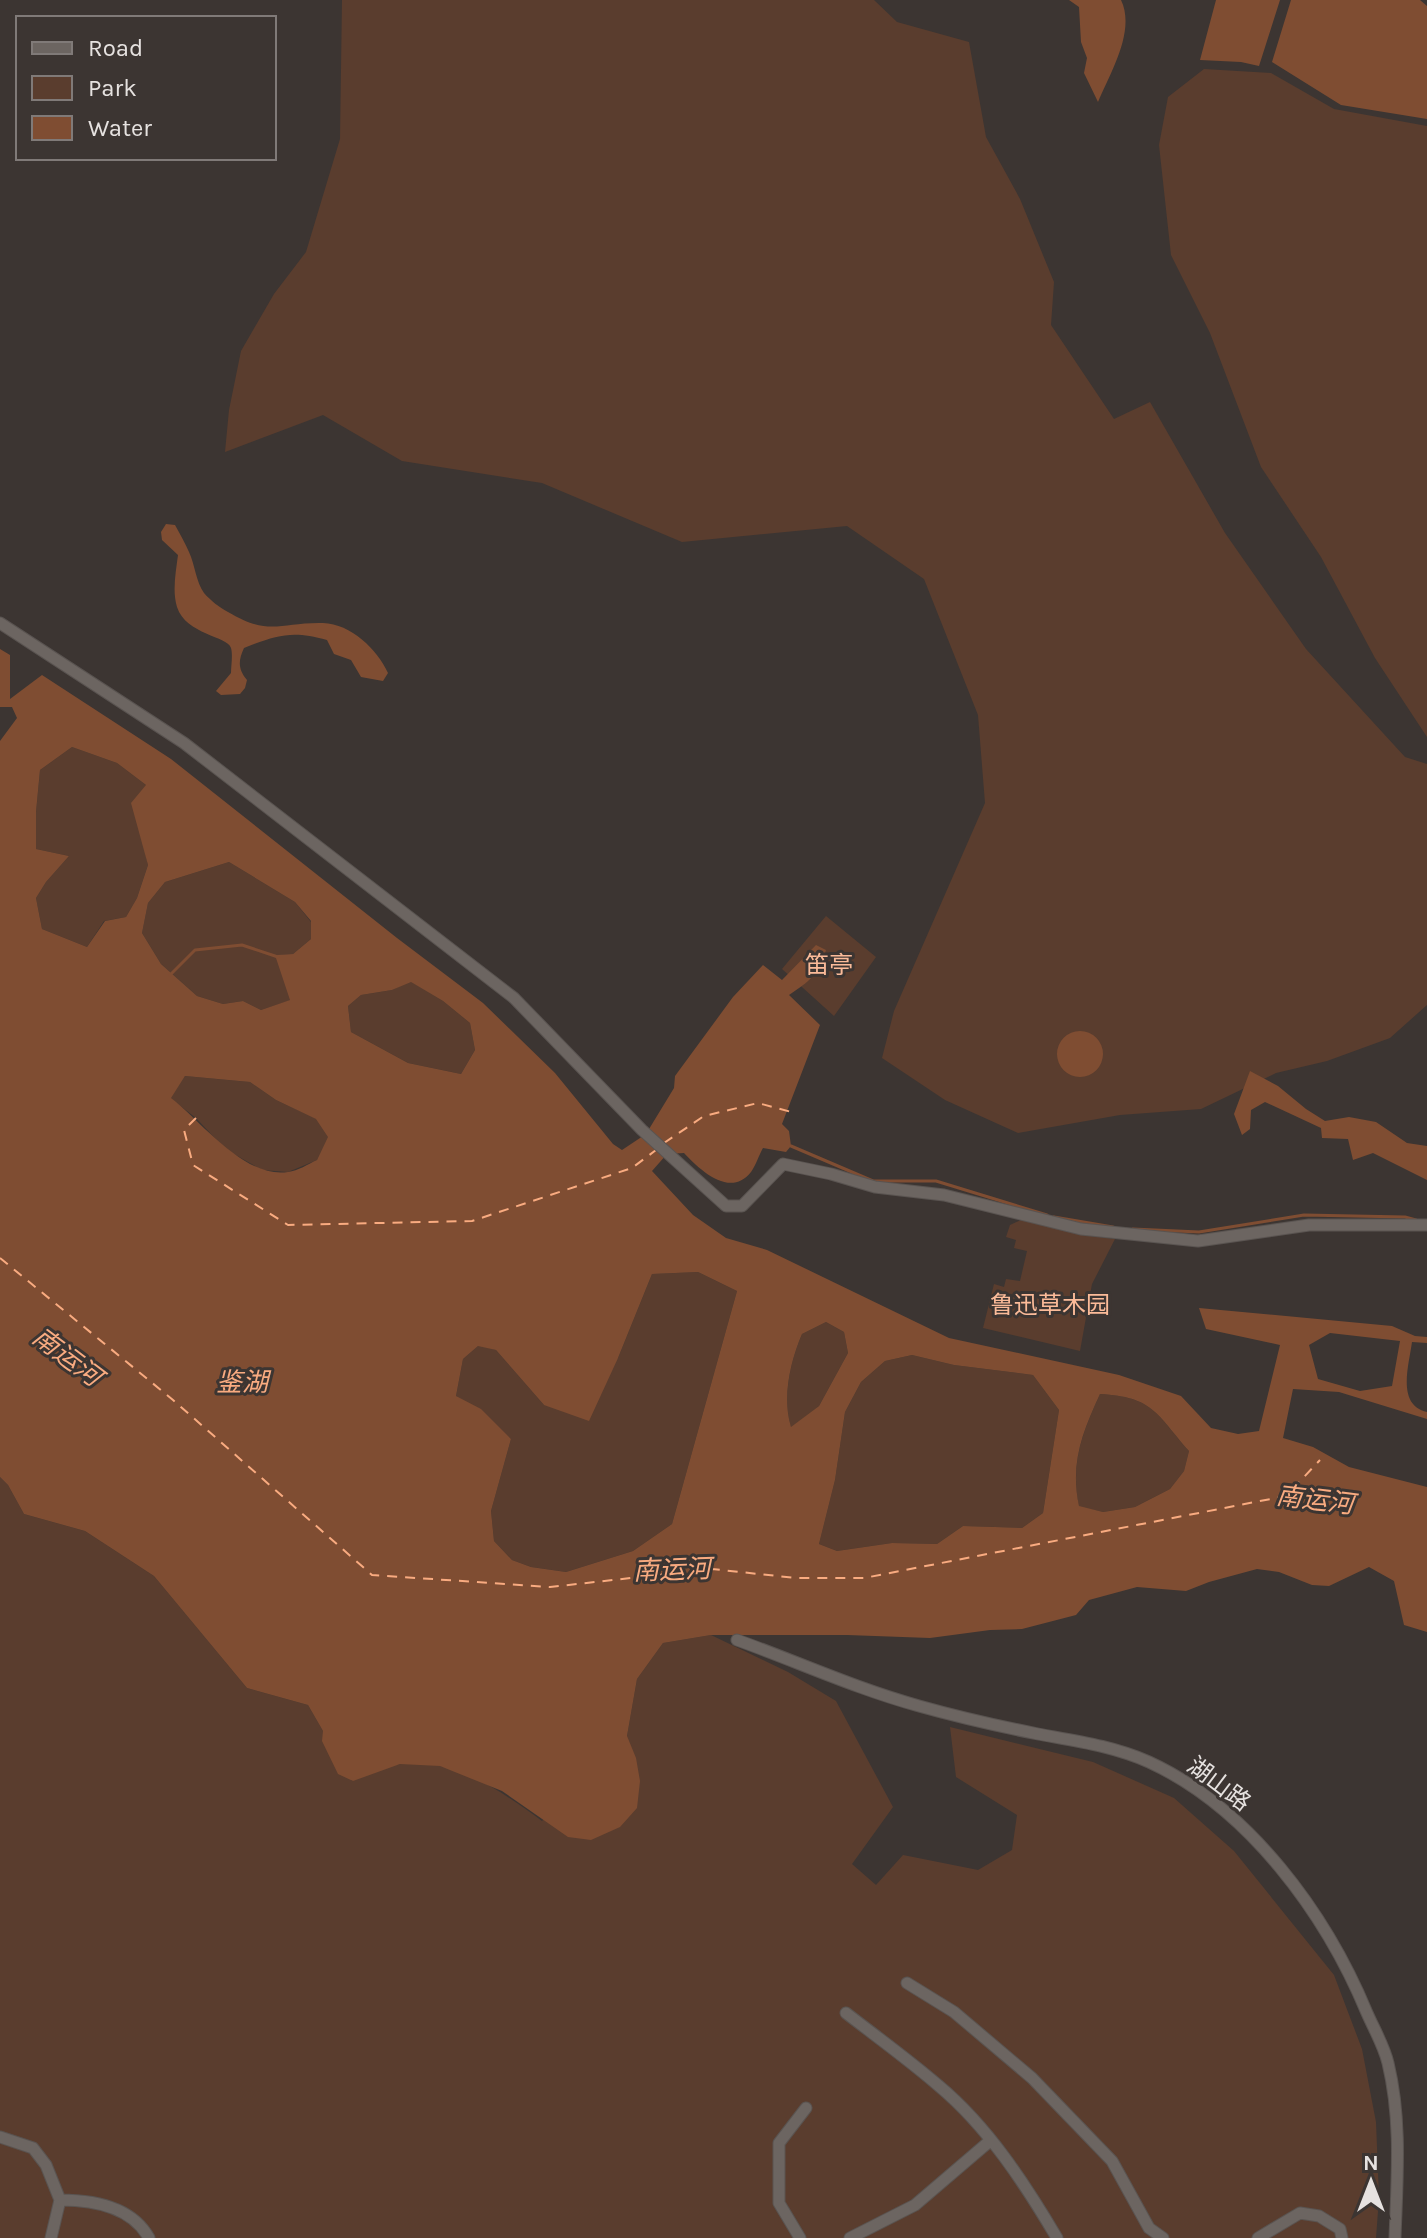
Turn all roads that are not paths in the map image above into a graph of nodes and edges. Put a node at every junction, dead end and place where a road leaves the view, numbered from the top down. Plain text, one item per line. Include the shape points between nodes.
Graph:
1 (0, 623) edge
2 (1427, 1225) edge
3 (737, 1640) dead end
4 (907, 1983) dead end
5 (846, 2013) dead end
6 (806, 2108) dead end
7 (0, 2137) edge
8 (991, 2140) junction
9 (60, 2200) junction
10 (51, 2238) edge
11 (149, 2238) edge
12 (800, 2238) edge
13 (850, 2238) edge
14 (1057, 2238) edge
15 (1163, 2238) edge
16 (1258, 2238) edge
17 (1342, 2238) edge
18 (1395, 2238) edge

1 - 2 street via 184,743 514,998 642,1130 726,1206 742,1206 783,1164 875,1187 944,1195 1081,1229 1198,1241 1309,1225
3 - 18 street, 湖山路 via 830,1678 920,1706 1108,1747 1150,1762 1216,1805 1257,1842 1315,1912 1356,1986 1387,2060 1399,2141
4 - 15 street via 954,2012 1032,2078 1112,2161 1149,2228
5 - 8 street via 942,2087
6 - 12 street via 779,2143 779,2203
7 - 9 street via 33,2148
8 - 13 street via 915,2205
8 - 14 street
9 - 10 street
9 - 11 street via 127,2213
16 - 17 street via 1300,2213 1319,2216 1340,2229

